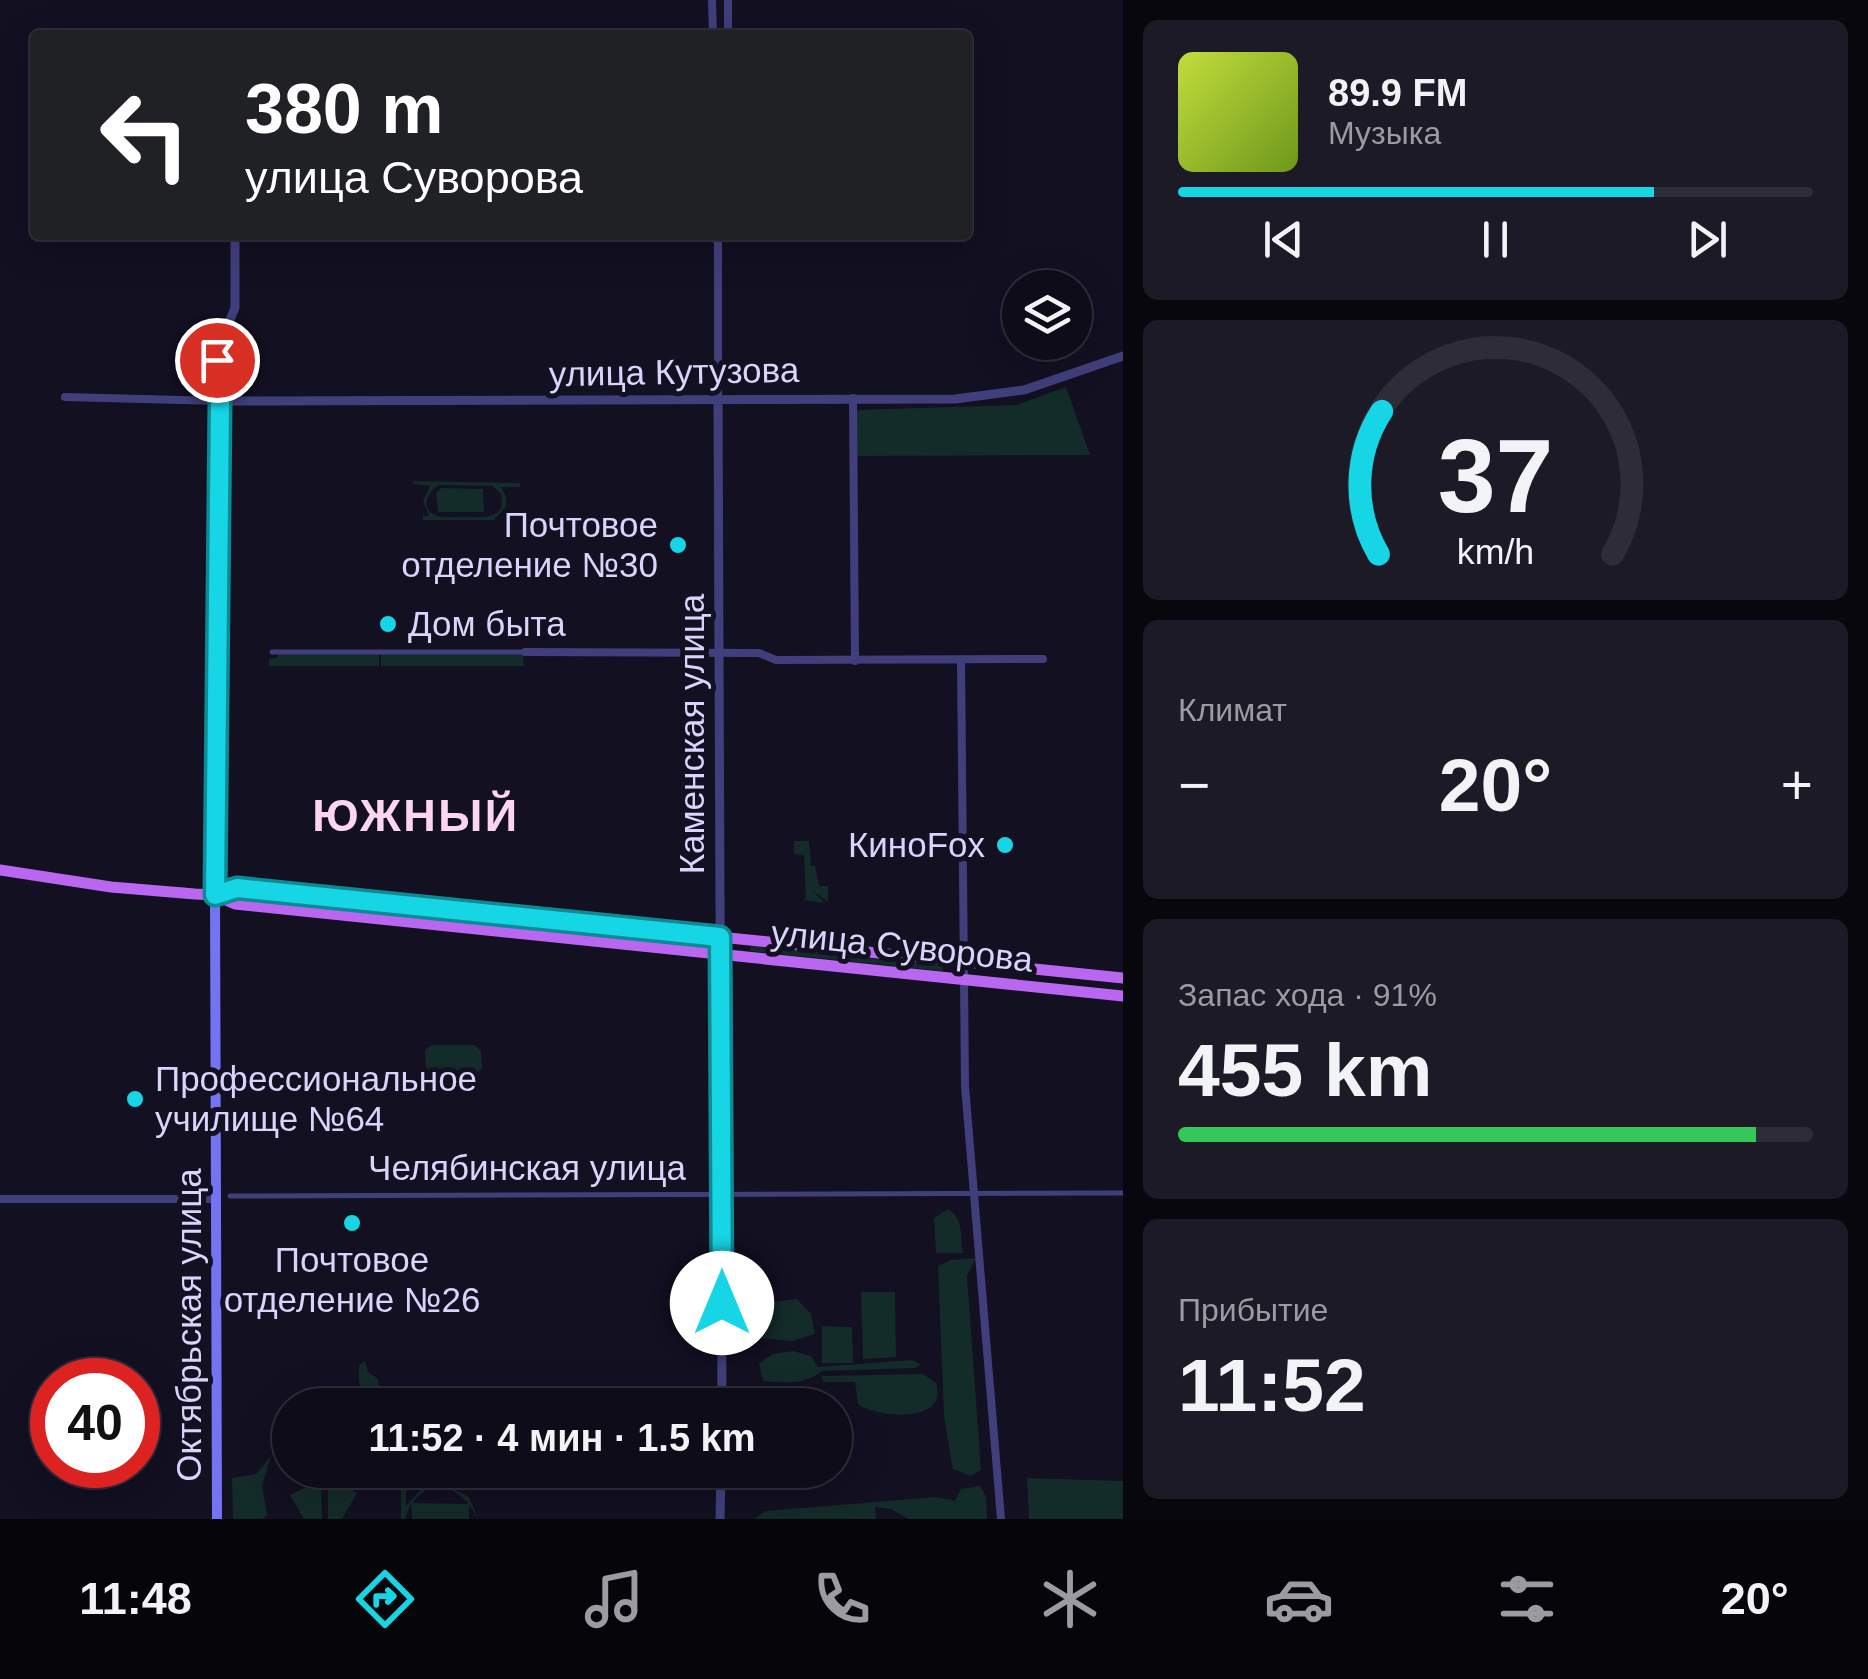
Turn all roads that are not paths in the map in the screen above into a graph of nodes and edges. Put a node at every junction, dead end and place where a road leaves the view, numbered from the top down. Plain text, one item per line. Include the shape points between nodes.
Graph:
1 (712, 0) edge
2 (728, 0) edge
3 (713, 30) edge
4 (728, 30) edge
5 (235, 240) edge
6 (716, 240) edge
7 (1123, 356) edge
8 (65, 397) dead end
9 (853, 398) junction
10 (718, 399) junction
11 (220, 402) junction
12 (272, 652) dead end
13 (525, 652) joint
14 (720, 652) junction
15 (1043, 659) dead end
16 (961, 660) junction
17 (855, 661) junction
18 (1, 872) edge
19 (215, 895) junction
20 (720, 937) junction
21 (720, 955) junction
22 (964, 962) junction
23 (1123, 978) edge
24 (964, 980) junction
25 (1123, 996) edge
26 (1123, 1193) edge
27 (230, 1196) dead end
28 (721, 1196) junction
29 (976, 1196) junction
30 (216, 1199) junction
31 (0, 1200) edge
32 (722, 1388) edge
33 (721, 1488) edge
34 (217, 1519) edge
35 (720, 1519) edge
36 (1001, 1519) edge

1 - 3 street
2 - 4 street
5 - 11 street, Октябрьская улица via 235,308 219,345
6 - 10 street, Каменская улица
7 - 9 street, улица Кутузова via 1006,393
8 - 11 street
9 - 10 street, улица Кутузова
9 - 17 street
10 - 11 street, улица Кутузова
10 - 14 street, Каменская улица
11 - 19 street, Октябрьская улица
12 - 13 street
13 - 14 street
14 - 17 street
14 - 20 street, Каменская улица
15 - 16 street
16 - 17 street
16 - 22 street
18 - 19 main road
19 - 20 main road, улица Суворова via 237,888
19 - 21 main road, улица Суворова via 235,904
19 - 30 main road, Октябрьская улица
20 - 21 street, Каменская улица
20 - 22 main road, улица Суворова
21 - 24 main road, улица Суворова
21 - 28 street, Каменская улица
22 - 23 main road, улица Суворова
22 - 24 street
24 - 25 main road, улица Суворова
24 - 29 street
26 - 29 street, Челябинская улица
27 - 28 street, Челябинская улица
28 - 29 street, Челябинская улица
28 - 32 street, Каменская улица
29 - 36 street
30 - 31 street
30 - 34 main road, Октябрьская улица
33 - 35 street

